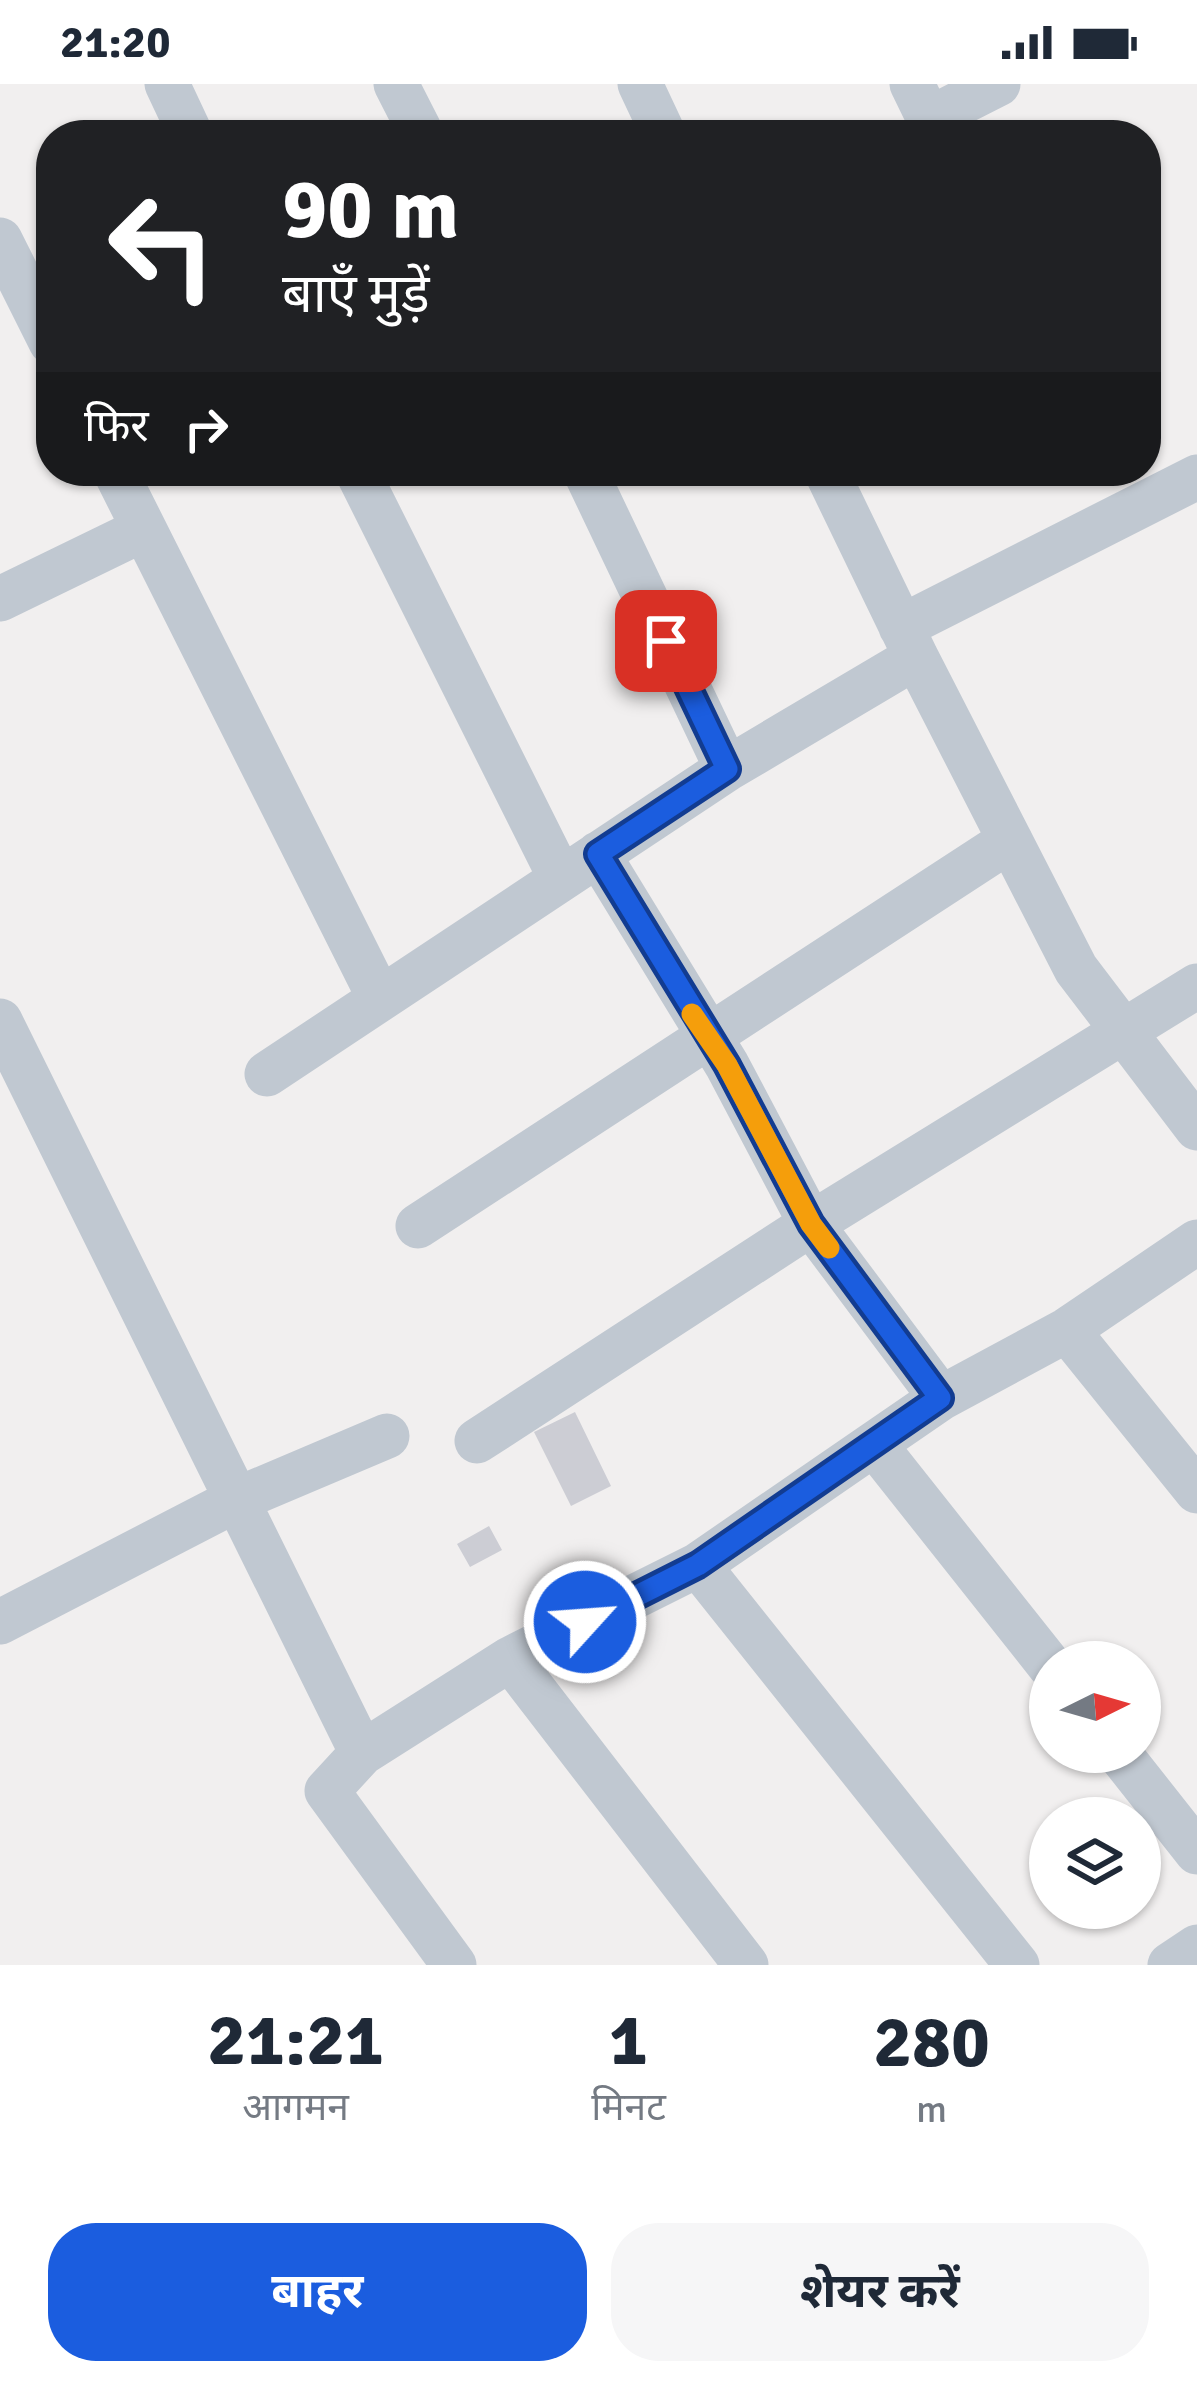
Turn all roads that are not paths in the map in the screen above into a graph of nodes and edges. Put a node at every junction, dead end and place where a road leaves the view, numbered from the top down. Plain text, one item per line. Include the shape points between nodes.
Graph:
1 (167, 84) edge
2 (396, 84) edge
3 (640, 84) edge
4 (998, 84) edge
5 (914, 113) edge
6 (184, 120) edge
7 (414, 120) edge
8 (657, 120) edge
9 (0, 240) edge
10 (36, 313) edge
11 (1197, 477) edge
12 (122, 486) edge
13 (365, 486) edge
14 (592, 486) edge
15 (833, 486) edge
16 (144, 529) junction
17 (0, 599) edge
18 (909, 642) junction
19 (727, 769) junction
20 (1010, 840) junction
21 (579, 867) junction
22 (1197, 986) edge
23 (380, 999) junction
24 (0, 1021) edge
25 (1124, 1032) junction
26 (705, 1035) junction
27 (267, 1074) dead end
28 (1197, 1128) edge
29 (811, 1224) junction
30 (418, 1226) dead end
31 (1197, 1242) edge
32 (1067, 1330) junction
33 (940, 1398) junction
34 (387, 1436) dead end
35 (477, 1442) dead end
36 (874, 1444) junction
37 (1197, 1490) edge
38 (236, 1500) junction
39 (698, 1565) junction
40 (0, 1622) edge
41 (1030, 1641) edge
42 (510, 1659) junction
43 (362, 1753) junction
44 (1135, 1773) edge
45 (1197, 1852) edge
46 (1197, 1947) edge
47 (454, 1965) edge
48 (746, 1965) edge
49 (1017, 1965) edge
50 (1170, 1965) edge

1 - 6 street
2 - 7 street
3 - 8 street
4 - 5 street
9 - 10 street
11 - 18 street
12 - 16 street
13 - 21 street
14 - 19 street
15 - 18 street
16 - 17 street
16 - 23 street
18 - 19 street
18 - 20 street
19 - 21 street
20 - 25 street via 1076,969
20 - 26 street
21 - 23 street
21 - 26 street
22 - 25 street
23 - 27 street
24 - 38 street
25 - 28 street
25 - 29 street
26 - 29 street
26 - 30 street
29 - 33 street
29 - 35 street
31 - 32 street
32 - 33 street
32 - 37 street
33 - 36 street
34 - 38 street
36 - 39 street
36 - 41 street
38 - 40 street
38 - 43 street
39 - 42 street
39 - 49 street
42 - 43 street
42 - 48 street
43 - 47 street via 327,1791
44 - 45 street
46 - 50 street

